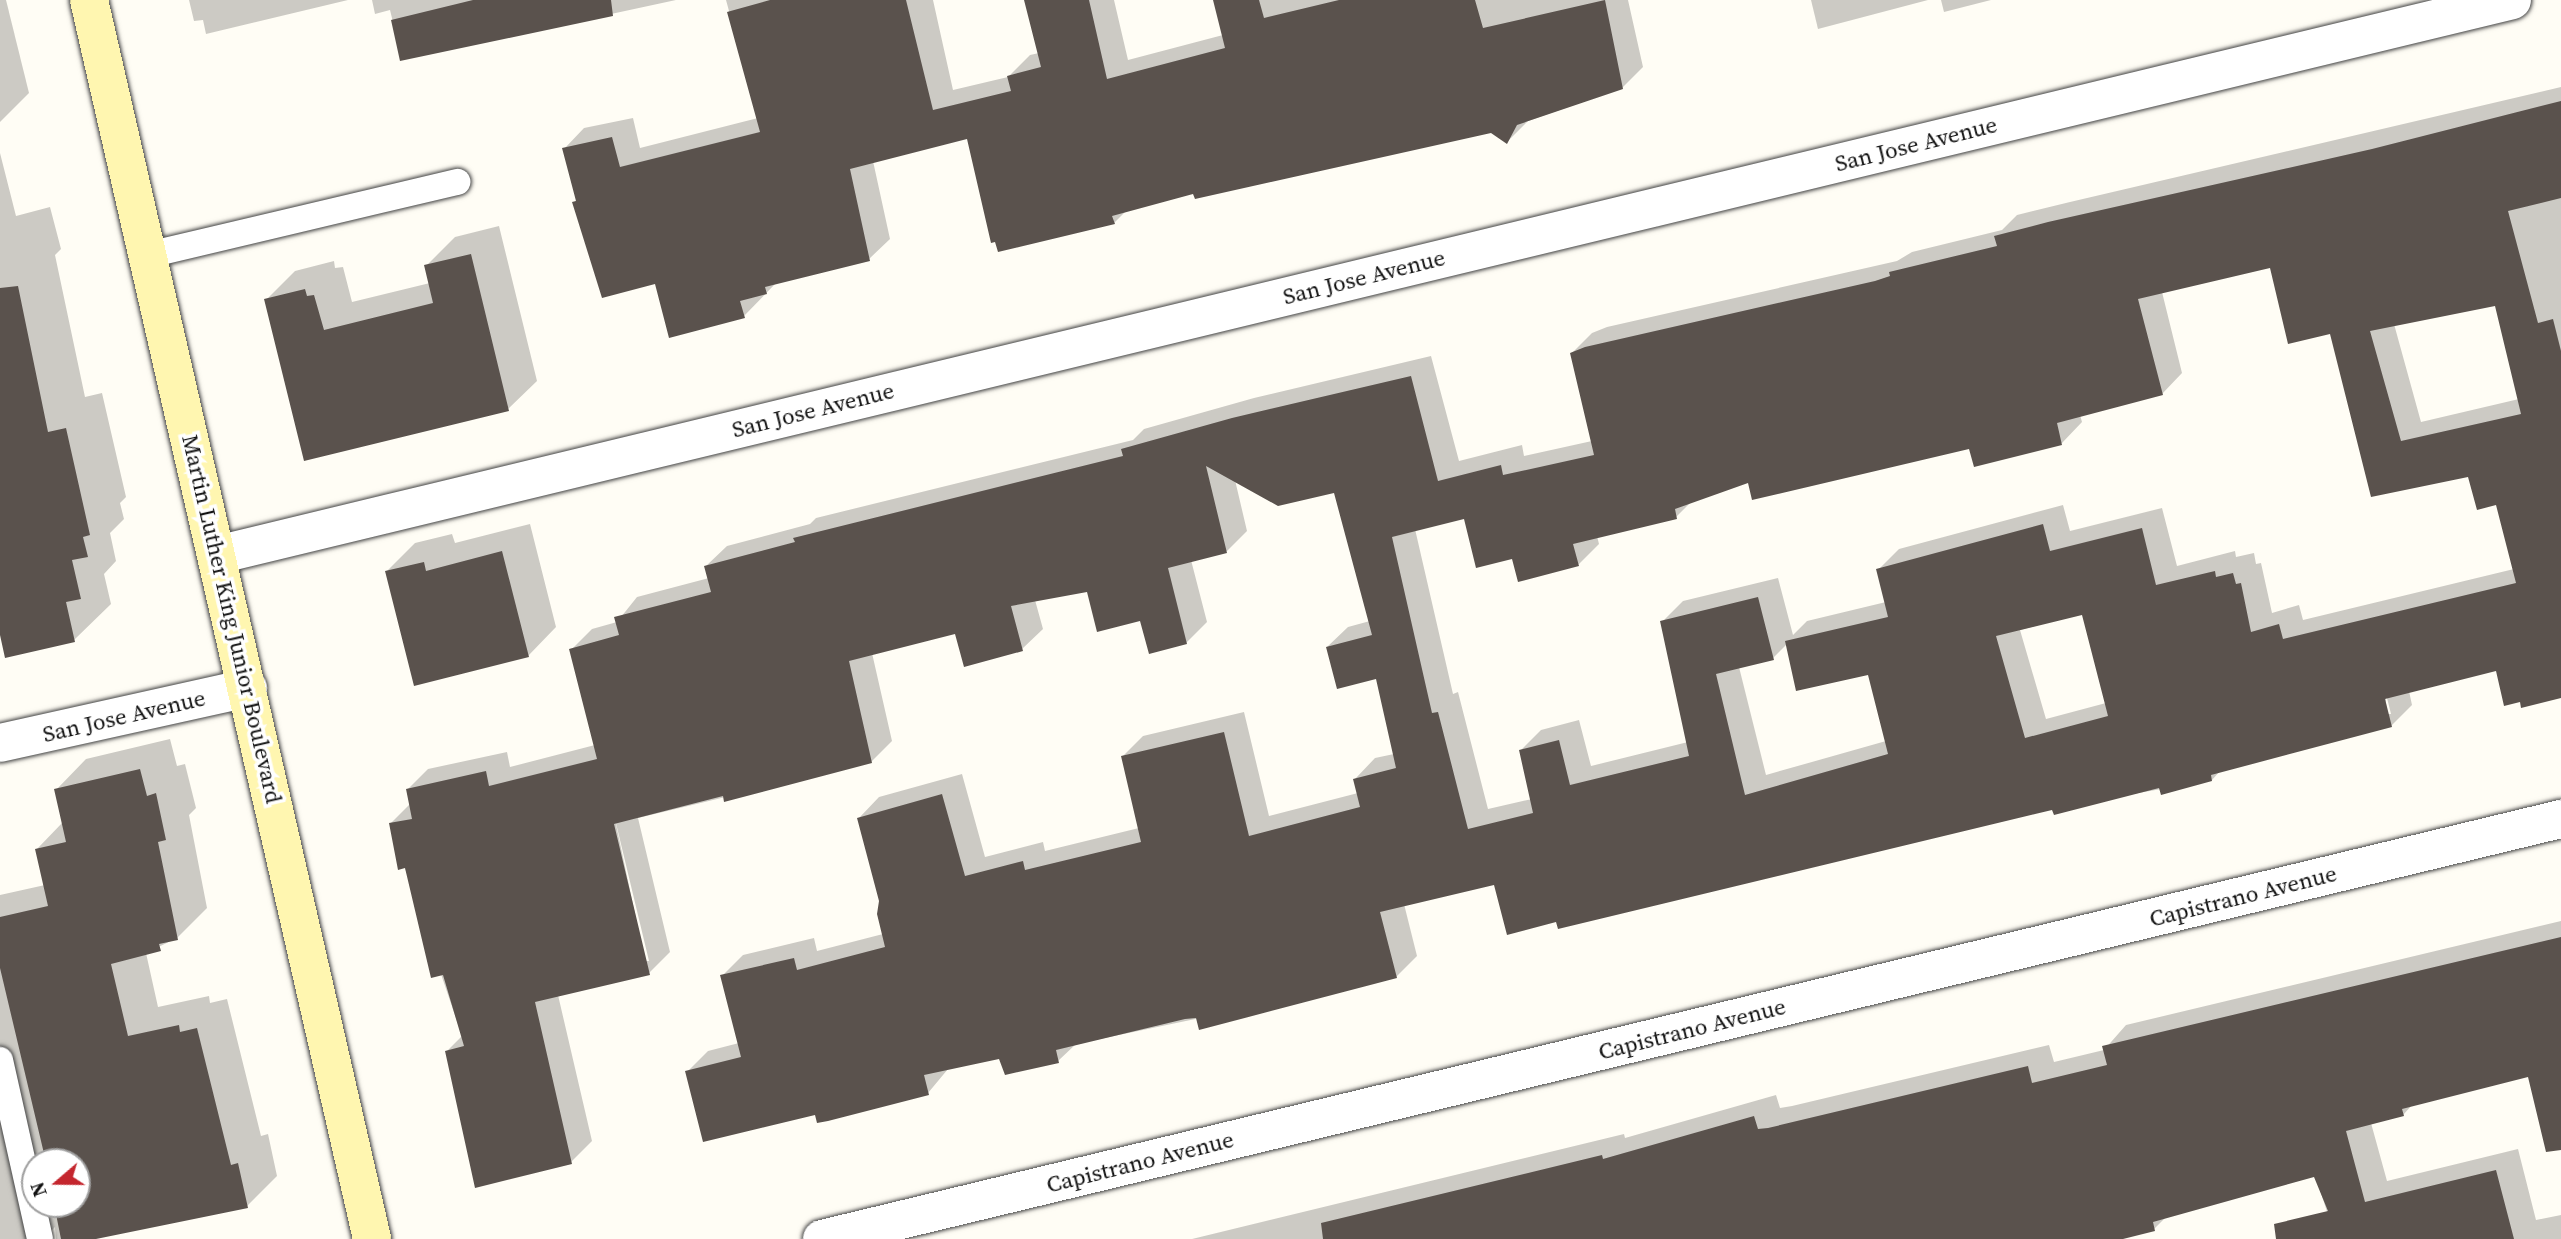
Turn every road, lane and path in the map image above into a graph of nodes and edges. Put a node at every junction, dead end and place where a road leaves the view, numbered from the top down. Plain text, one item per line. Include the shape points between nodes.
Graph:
1 (89, 0) edge
2 (2512, 0) edge
3 (458, 182) dead end
4 (148, 255) junction
5 (217, 555) junction
6 (248, 688) junction
7 (0, 743) edge
8 (2561, 819) edge
9 (0, 1060) edge
10 (40, 1239) edge
11 (373, 1239) edge
12 (822, 1239) edge

1 - 4 main road, Martin Luther King Junior Boulevard
2 - 5 street, San Jose Avenue
3 - 4 lane
4 - 5 main road, Martin Luther King Junior Boulevard
5 - 6 main road, Martin Luther King Junior Boulevard
6 - 7 street, San Jose Avenue
6 - 11 main road, Martin Luther King Junior Boulevard
8 - 12 street, Capistrano Avenue
9 - 10 lane

